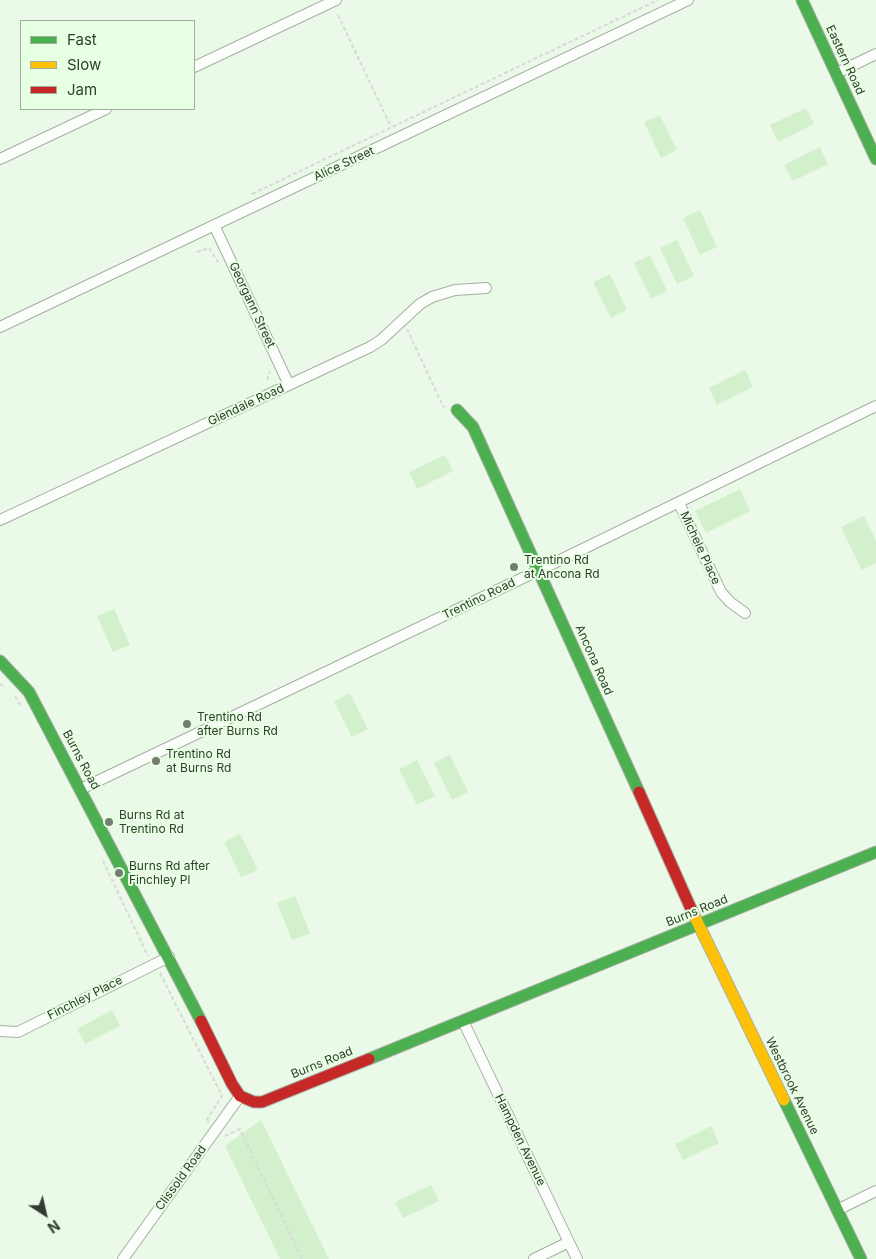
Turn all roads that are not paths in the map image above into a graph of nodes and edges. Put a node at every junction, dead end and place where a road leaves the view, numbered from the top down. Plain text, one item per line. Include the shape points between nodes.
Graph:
1 (336, 0) edge
2 (688, 0) edge
3 (802, 0) edge
4 (876, 54) edge
5 (195, 67) edge
6 (837, 73) junction
7 (104, 110) edge
8 (0, 159) edge
9 (876, 159) edge
10 (214, 225) junction
11 (486, 288) dead end
12 (0, 327) edge
13 (289, 385) junction
14 (876, 406) edge
15 (457, 410) road end
16 (678, 503) junction
17 (0, 520) edge
18 (538, 571) junction
19 (745, 613) dead end
20 (0, 660) edge
21 (81, 789) junction
22 (876, 852) edge
23 (699, 925) junction
24 (169, 957) junction
25 (462, 1021) junction
26 (0, 1031) edge
27 (240, 1096) junction
28 (876, 1191) edge
29 (837, 1210) junction
30 (569, 1242) junction
31 (123, 1259) edge
32 (534, 1259) edge
33 (577, 1259) edge
34 (861, 1259) edge

1 - 5 street
2 - 10 street, Alice Street
3 - 6 main road, Eastern Road
4 - 6 street
6 - 9 main road, Eastern Road
7 - 8 street
10 - 12 street, Alice Street
10 - 13 street, Georgann Street
11 - 13 street, Glendale Road via 443,293 420,304 376,344
13 - 17 street, Glendale Road
14 - 16 street, Trentino Road
15 - 18 main road, Ancona Road via 473,427
16 - 18 street, Trentino Road
16 - 19 street, Michele Place via 721,592
18 - 21 street, Trentino Road
18 - 23 main road, Ancona Road
20 - 21 main road, Burns Road via 29,692
21 - 24 main road, Burns Road
22 - 23 main road, Burns Road
23 - 25 main road, Burns Road
23 - 29 main road, Westbrook Avenue
24 - 26 street, Finchley Place via 18,1032
24 - 27 main road, Burns Road
25 - 27 main road, Burns Road via 262,1102
25 - 30 street, Hampden Avenue
27 - 31 street, Clissold Road
28 - 29 street
29 - 34 main road, Westbrook Avenue
30 - 32 street
30 - 33 street, Hampden Avenue

